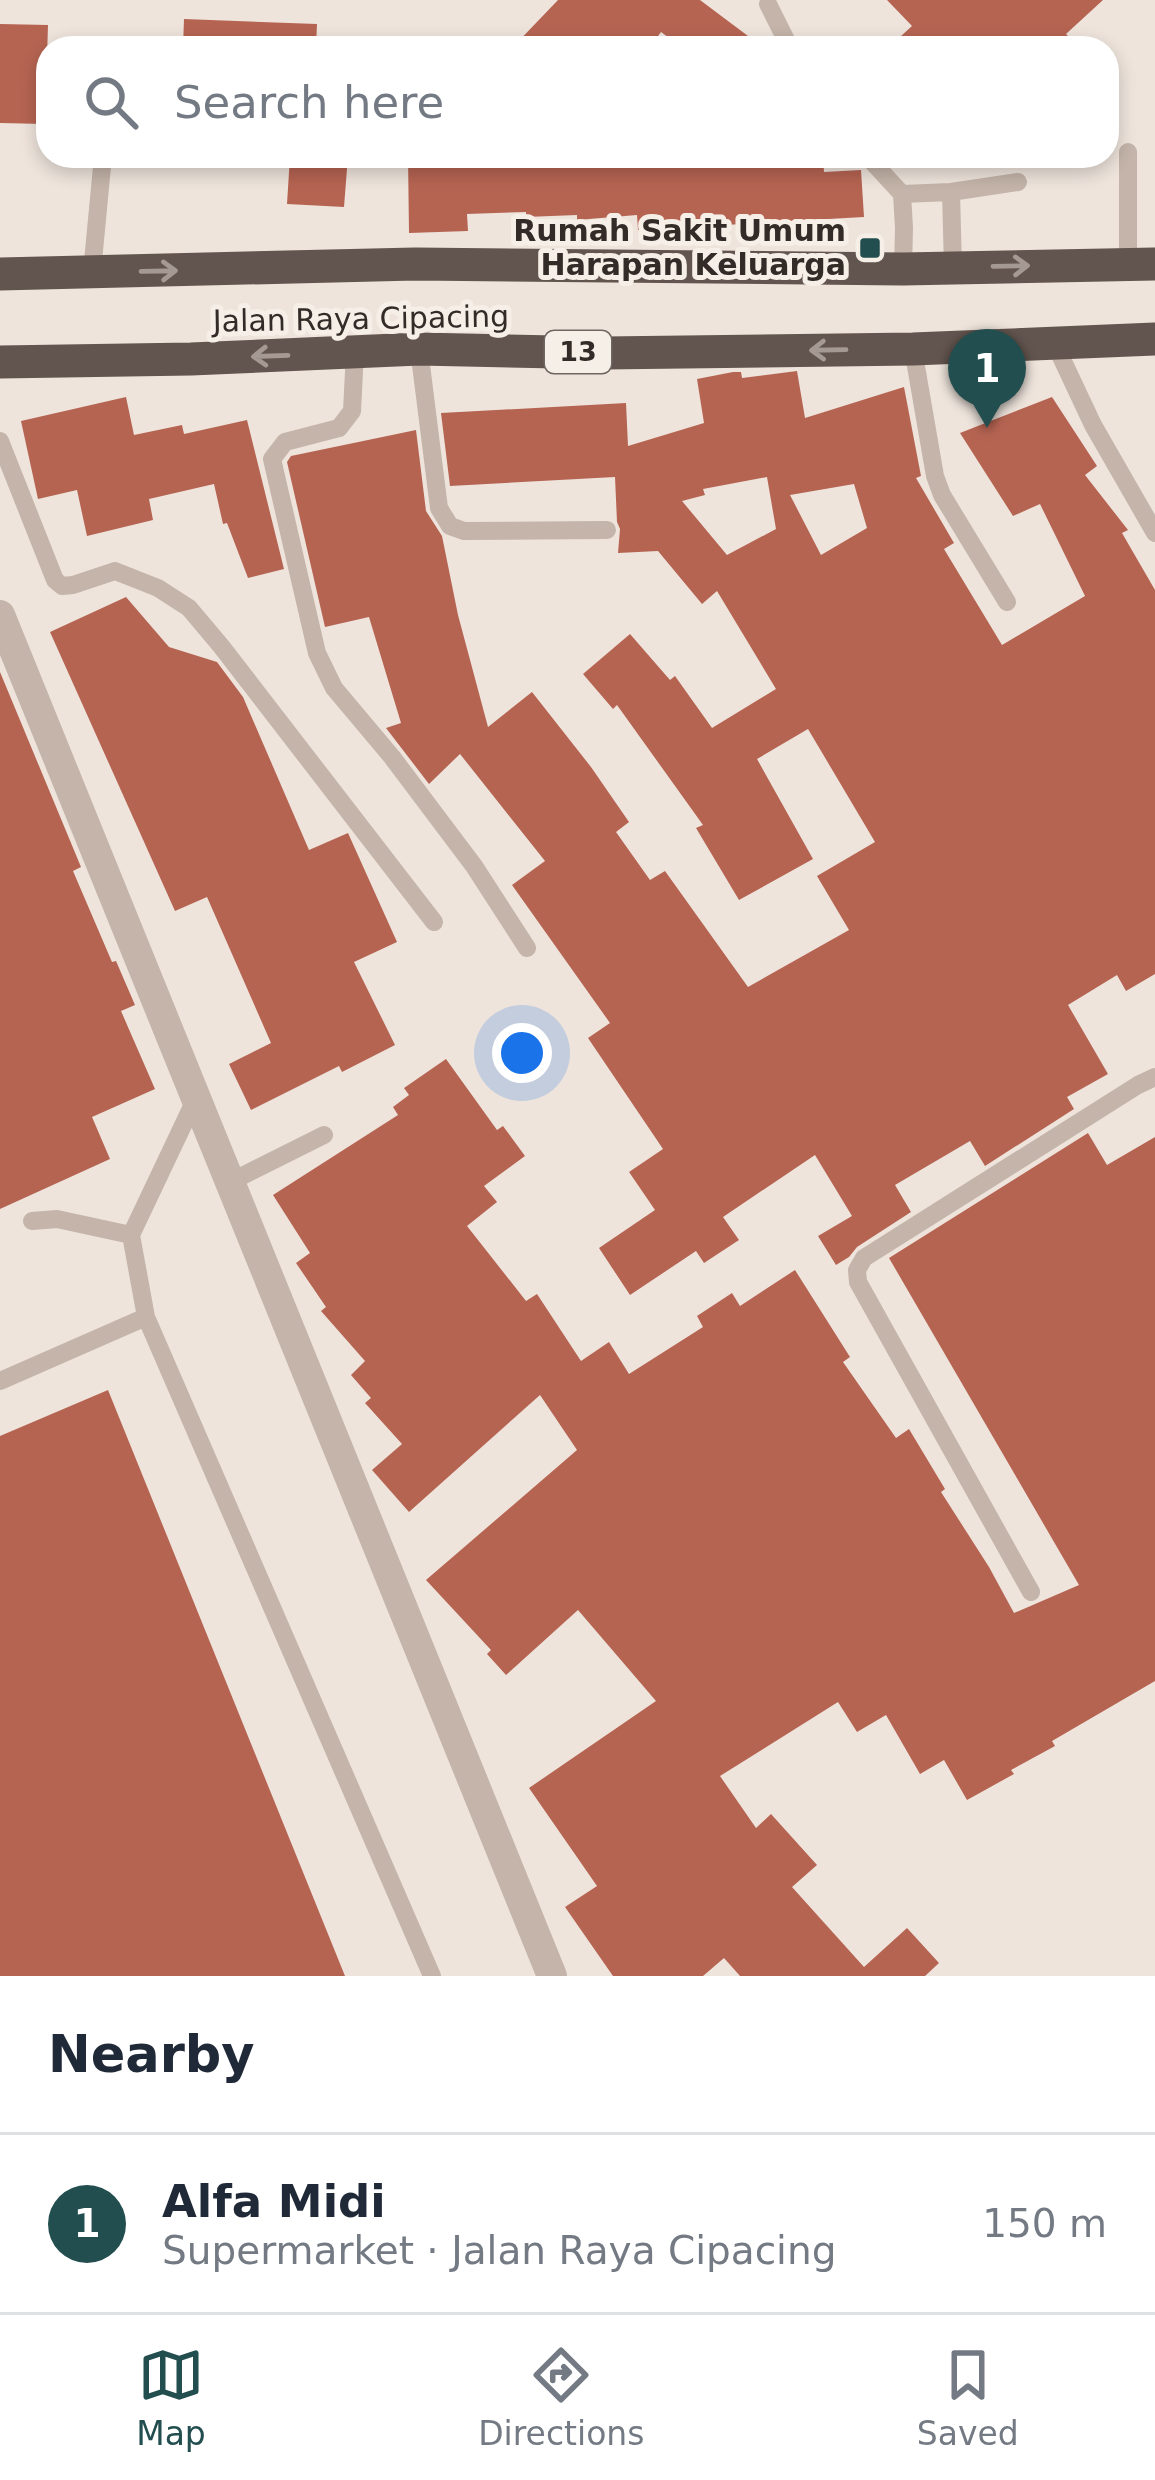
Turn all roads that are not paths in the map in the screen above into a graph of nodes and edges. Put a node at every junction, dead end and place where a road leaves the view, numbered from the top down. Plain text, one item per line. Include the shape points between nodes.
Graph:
1 (768, 4) dead end
2 (784, 36) edge
3 (1128, 152) dead end
4 (102, 168) edge
5 (878, 168) edge
6 (1018, 182) dead end
7 (951, 192) junction
8 (902, 194) junction
9 (1142, 264) edge
10 (953, 267) junction
11 (903, 269) junction
12 (92, 272) junction
13 (0, 274) edge
14 (1155, 339) edge
15 (1054, 342) junction
16 (419, 349) junction
17 (913, 349) junction
18 (355, 352) junction
19 (0, 362) edge
20 (0, 441) edge
21 (1147, 503) edge
22 (607, 530) dead end
23 (1155, 533) edge
24 (1007, 602) dead end
25 (0, 615) edge
26 (434, 922) dead end
27 (527, 948) dead end
28 (1155, 1077) edge
29 (195, 1100) junction
30 (324, 1135) dead end
31 (230, 1182) junction
32 (32, 1221) dead end
33 (131, 1235) junction
34 (146, 1317) junction
35 (0, 1381) edge
36 (1031, 1592) dead end
37 (432, 1976) edge
38 (552, 1976) edge

1 - 2 lane
3 - 9 lane
4 - 12 lane
5 - 8 lane
6 - 7 lane
7 - 8 lane
7 - 10 lane
8 - 11 lane
10 -> 9 highway, Jalan Raya Cipacing
10 - 11 highway, Jalan Raya Cipacing
12 -> 11 highway, Jalan Raya Cipacing via 415,264
12 - 13 highway, Jalan Raya Cipacing
14 - 15 highway, Jalan Raya Cipacing / 13
15 - 17 highway, Jalan Raya Cipacing / 13
15 - 21 lane via 1093,425
17 -> 16 highway, Jalan Raya Cipacing / 13
16 - 18 highway, Jalan Raya Cipacing / 13
16 - 22 lane via 439,508 449,526
17 - 24 lane via 942,495
18 -> 19 highway, Jalan Raya Cipacing / 13
18 - 27 lane via 352,411 339,428 285,442 272,459 317,652 334,688 474,866
20 - 26 lane via 55,580 73,585 115,571 189,608
21 - 23 lane
25 - 29 street
28 - 36 lane via 864,1258 857,1270
29 - 31 street
29 - 33 lane
30 - 31 lane
31 - 38 street
32 - 33 lane
33 - 34 lane
34 - 35 lane
34 - 37 lane

